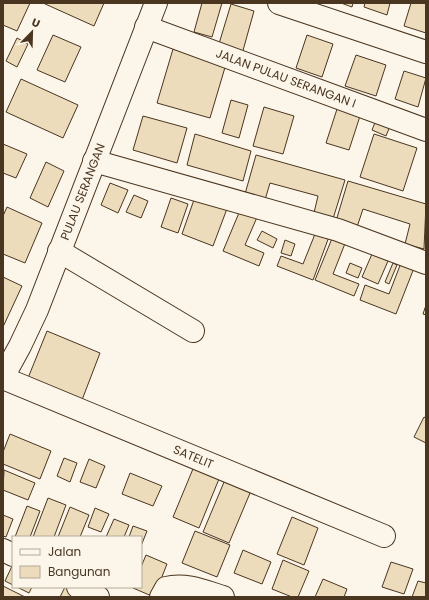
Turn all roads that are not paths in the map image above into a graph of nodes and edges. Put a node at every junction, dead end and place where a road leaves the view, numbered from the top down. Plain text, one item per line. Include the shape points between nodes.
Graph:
1 (156, 3) edge
2 (279, 3) edge
3 (146, 28) junction
4 (426, 52) edge
5 (426, 130) edge
6 (94, 161) junction
7 (59, 251) junction
8 (426, 263) edge
9 (193, 331) dead end
10 (3, 377) edge
11 (384, 536) dead end
12 (80, 588) edge
13 (98, 597) edge
14 (161, 597) edge
15 (223, 597) edge

1 - 3 street, PULAU SERANGAN
2 - 4 street
3 - 5 street, JALAN PULAU SERANGAN I
3 - 6 street, PULAU SERANGAN
6 - 7 street, PULAU SERANGAN
6 - 8 street via 338,230
7 - 9 street
7 - 10 street, PULAU SERANGAN via 29,327
10 - 11 street, SATELIT
12 - 13 street
14 - 15 street via 166,588 176,585

